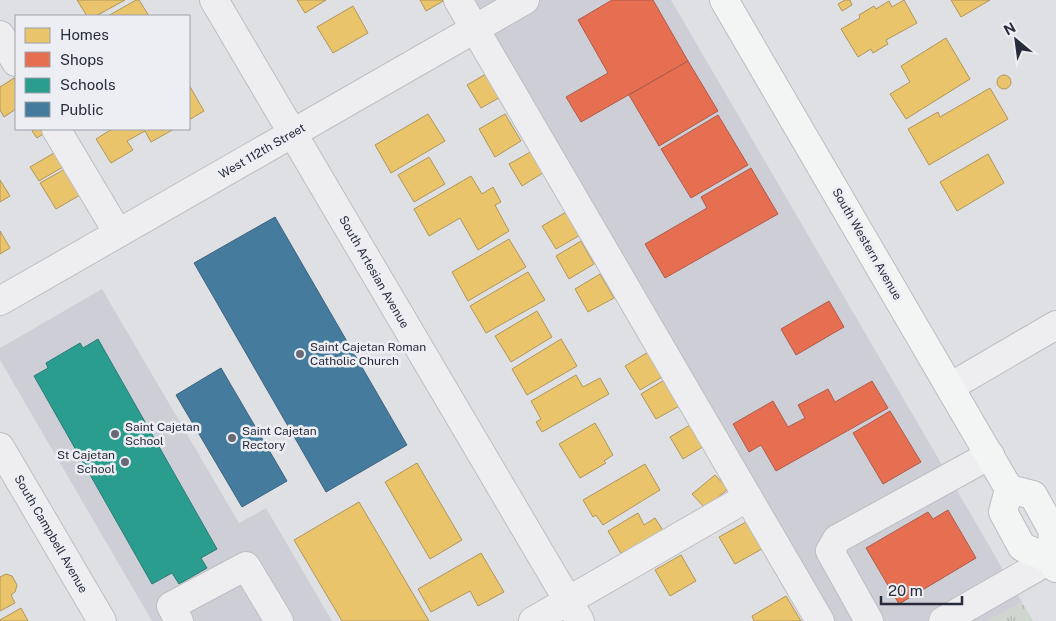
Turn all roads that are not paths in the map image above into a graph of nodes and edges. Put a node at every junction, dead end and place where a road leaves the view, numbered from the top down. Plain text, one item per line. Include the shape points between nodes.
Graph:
1 (214, 0) edge
2 (458, 0) edge
3 (525, 0) edge
4 (724, 0) edge
5 (486, 15) edge
6 (0, 34) edge
7 (15, 60) edge
8 (57, 130) edge
9 (292, 134) junction
10 (118, 234) junction
11 (0, 301) edge
12 (1056, 325) edge
13 (950, 387) junction
14 (0, 447) edge
15 (990, 455) junction
16 (748, 497) junction
17 (1053, 563) edge
18 (574, 611) edge
19 (102, 621) edge
20 (179, 621) edge
21 (279, 621) edge
22 (533, 621) edge
23 (820, 621) edge
24 (869, 621) edge
25 (943, 621) edge

1 - 9 street, South Artesian Avenue
2 - 5 street
3 - 5 street, West 112th Street
4 - 13 main road, South Western Avenue
5 - 9 street, West 112th Street
5 - 16 street
6 - 7 street
8 - 10 street
9 - 10 street, West 112th Street
9 - 18 street, South Artesian Avenue
10 - 11 street, West 112th Street
12 - 13 street
13 - 15 main road, South Western Avenue
14 - 19 street, South Campbell Avenue
15 - 17 main road, South Western Avenue via 1009,489 1003,512 1022,547
15 - 24 street via 837,539 830,551
16 - 18 street
16 - 23 street
17 - 25 street
18 - 22 street
20 - 21 street via 171,606 246,566

